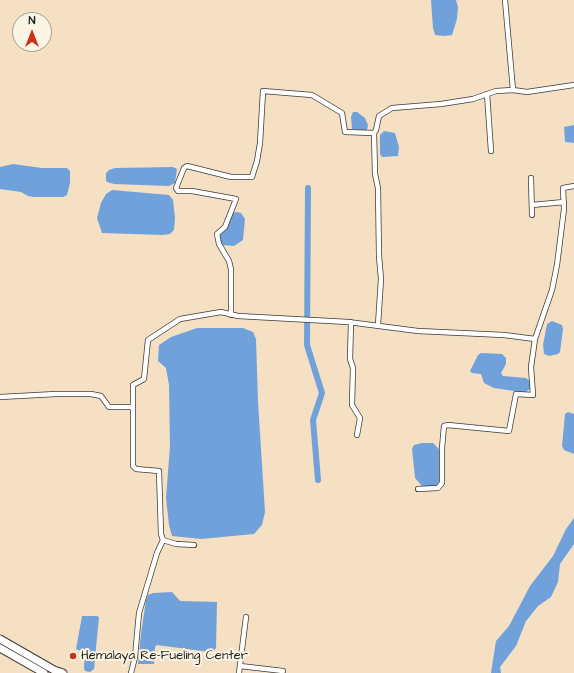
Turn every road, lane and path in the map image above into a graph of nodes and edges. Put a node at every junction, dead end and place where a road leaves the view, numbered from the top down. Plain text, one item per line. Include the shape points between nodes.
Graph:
1 (505, 0) edge
2 (574, 85) edge
3 (513, 90) junction
4 (487, 94) junction
5 (374, 133) junction
6 (491, 152) dead end
7 (531, 178) dead end
8 (574, 186) edge
9 (564, 202) junction
10 (532, 205) junction
11 (532, 215) dead end
12 (231, 315) junction
13 (351, 322) junction
14 (378, 325) junction
15 (535, 339) junction
16 (0, 397) edge
17 (133, 407) junction
18 (356, 435) dead end
19 (418, 489) dead end
20 (162, 540) junction
21 (194, 545) dead end
22 (246, 617) dead end
23 (0, 640) edge
24 (0, 648) edge
25 (240, 666) junction
26 (283, 671) dead end
27 (44, 673) edge
28 (63, 673) edge
29 (131, 673) edge
30 (239, 673) edge

1 - 3 street
2 - 3 street via 527,92
3 - 4 street
4 - 5 street via 441,104 392,108 379,116
4 - 6 street
5 - 12 street via 345,132 342,113 312,95 265,90 262,92 260,143 252,177 231,177 204,169 187,166 184,168 176,188 178,191 236,199 225,227 217,234 218,244 231,269
5 - 14 street via 381,279
7 - 10 street
8 - 9 street via 563,188
9 - 10 street
9 - 15 street via 552,290
10 - 11 street
12 - 13 street
12 - 17 street via 215,312 180,319 148,340 144,379 133,385
13 - 14 street
13 - 18 street via 352,405 360,418
14 - 15 street via 418,331
15 - 19 street via 531,367 533,395 516,394 509,431 448,424 444,426 442,483 438,488
16 - 17 street via 91,394 101,396 109,407
17 - 20 street via 133,466 136,469 159,471
20 - 21 street
20 - 29 street via 139,613
22 - 25 street
23 - 28 highway
24 - 27 highway
25 - 26 street
25 - 30 street

